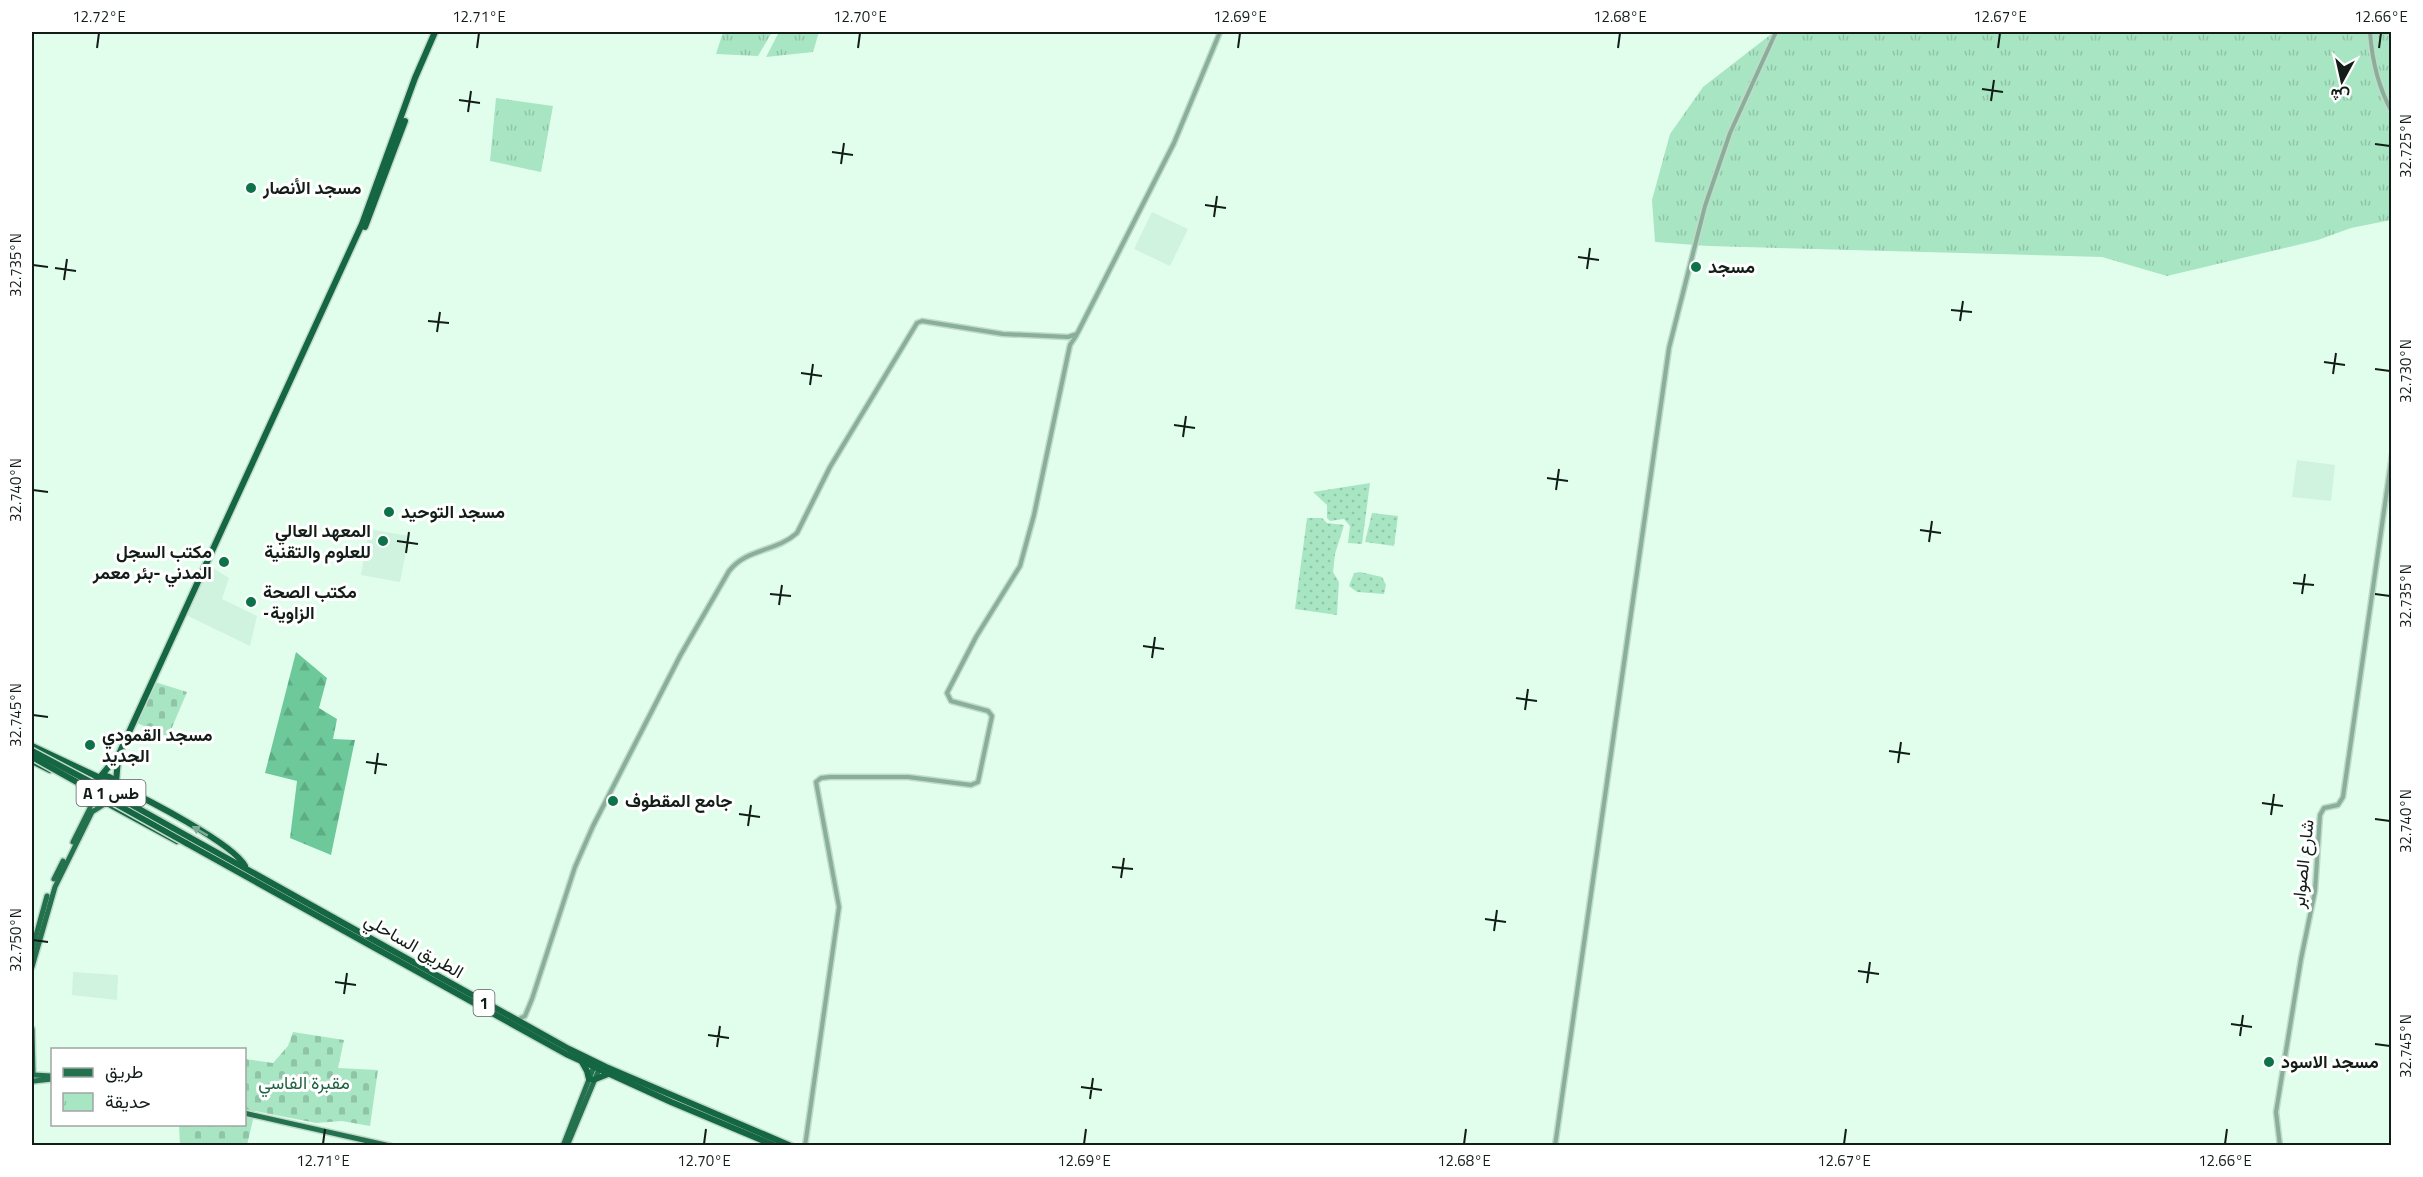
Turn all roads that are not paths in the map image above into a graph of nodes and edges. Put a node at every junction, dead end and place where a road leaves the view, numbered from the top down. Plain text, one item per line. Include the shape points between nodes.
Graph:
1 (437, 32) edge
2 (1220, 32) edge
3 (1776, 32) edge
4 (2370, 32) edge
5 (2391, 112) edge
6 (1076, 335) junction
7 (1064, 337) junction
8 (1071, 345) junction
9 (2391, 455) edge
10 (256, 457) junction
11 (32, 746) edge
12 (32, 752) edge
13 (119, 754) junction
14 (32, 759) edge
15 (100, 777) junction
16 (117, 784) junction
17 (90, 796) junction
18 (106, 804) junction
19 (188, 840) junction
20 (211, 856) junction
21 (245, 867) junction
22 (32, 950) edge
23 (32, 967) edge
24 (463, 994) junction
25 (532, 999) junction
26 (515, 1020) junction
27 (32, 1029) edge
28 (535, 1031) junction
29 (581, 1062) junction
30 (597, 1066) junction
31 (608, 1074) junction
32 (33, 1077) edge
33 (51, 1078) edge
34 (591, 1080) junction
35 (246, 1115) edge
36 (246, 1115) edge
37 (805, 1143) edge
38 (374, 1146) edge
39 (390, 1146) edge
40 (565, 1146) edge
41 (776, 1146) edge
42 (791, 1146) edge
43 (798, 1146) edge
44 (1555, 1146) edge
45 (2280, 1146) edge

1 - 10 highway via 372,212
1 - 10 highway via 412,76 362,224
2 - 6 street via 1174,143
3 - 44 street via 1735,122 1708,196 1669,348
4 - 5 street via 2376,75
6 - 7 street
6 - 8 street
7 - 8 street
7 - 25 street via 1003,334 922,321 915,325 830,467 801,528 788,541 736,562 680,656 575,867
8 - 37 street via 1020,566 947,693 951,701 992,716 978,782 972,785 891,776 830,777 816,782 839,908
9 - 45 street, شارع الصوابر via 2343,797 2338,805 2324,808 2320,815 2315,891 2276,1112
10 - 13 highway
11 - 15 highway
12 - 19 highway, الطريق الساحلي / A 1 طس, bridge
13 - 15 highway
13 - 16 highway
14 - 17 highway
14 - 19 highway, الطريق الساحلي / A 1 طس, bridge
15 - 16 highway via 111,778
15 - 17 highway via 90,784
16 - 18 highway via 117,796
21 -> 16 highway via 210,837
17 - 18 highway via 96,803
17 - 22 main road via 90,810 48,894
18 - 20 highway via 190,849
18 - 23 main road via 92,812 54,887
19 - 20 highway, الطريق الساحلي / A 1 طس
19 - 21 highway, الطريق الساحلي / 1
20 - 24 highway, الطريق الساحلي / A 1 طس
21 - 24 highway, الطريق الساحلي / 1
24 - 26 highway, الطريق الساحلي / 1
24 - 29 highway, الطريق الساحلي / A 1 طس
25 - 26 street via 524,1017
25 - 28 street via 528,1019
26 - 28 highway, الطريق الساحلي / 1
27 - 32 main road
28 - 30 highway, الطريق الساحلي / 1
29 - 30 highway, الطريق الساحلي / A 1 طس
29 - 34 highway
30 - 31 highway, الطريق الساحلي / A 1 طس
30 - 34 main road
30 - 42 highway, الطريق الساحلي / 1
31 - 34 highway
31 - 41 highway, الطريق الساحلي / A 1 طس
32 - 33 main road
34 - 40 main road
35 - 38 main road
36 - 39 main road
37 - 43 street

